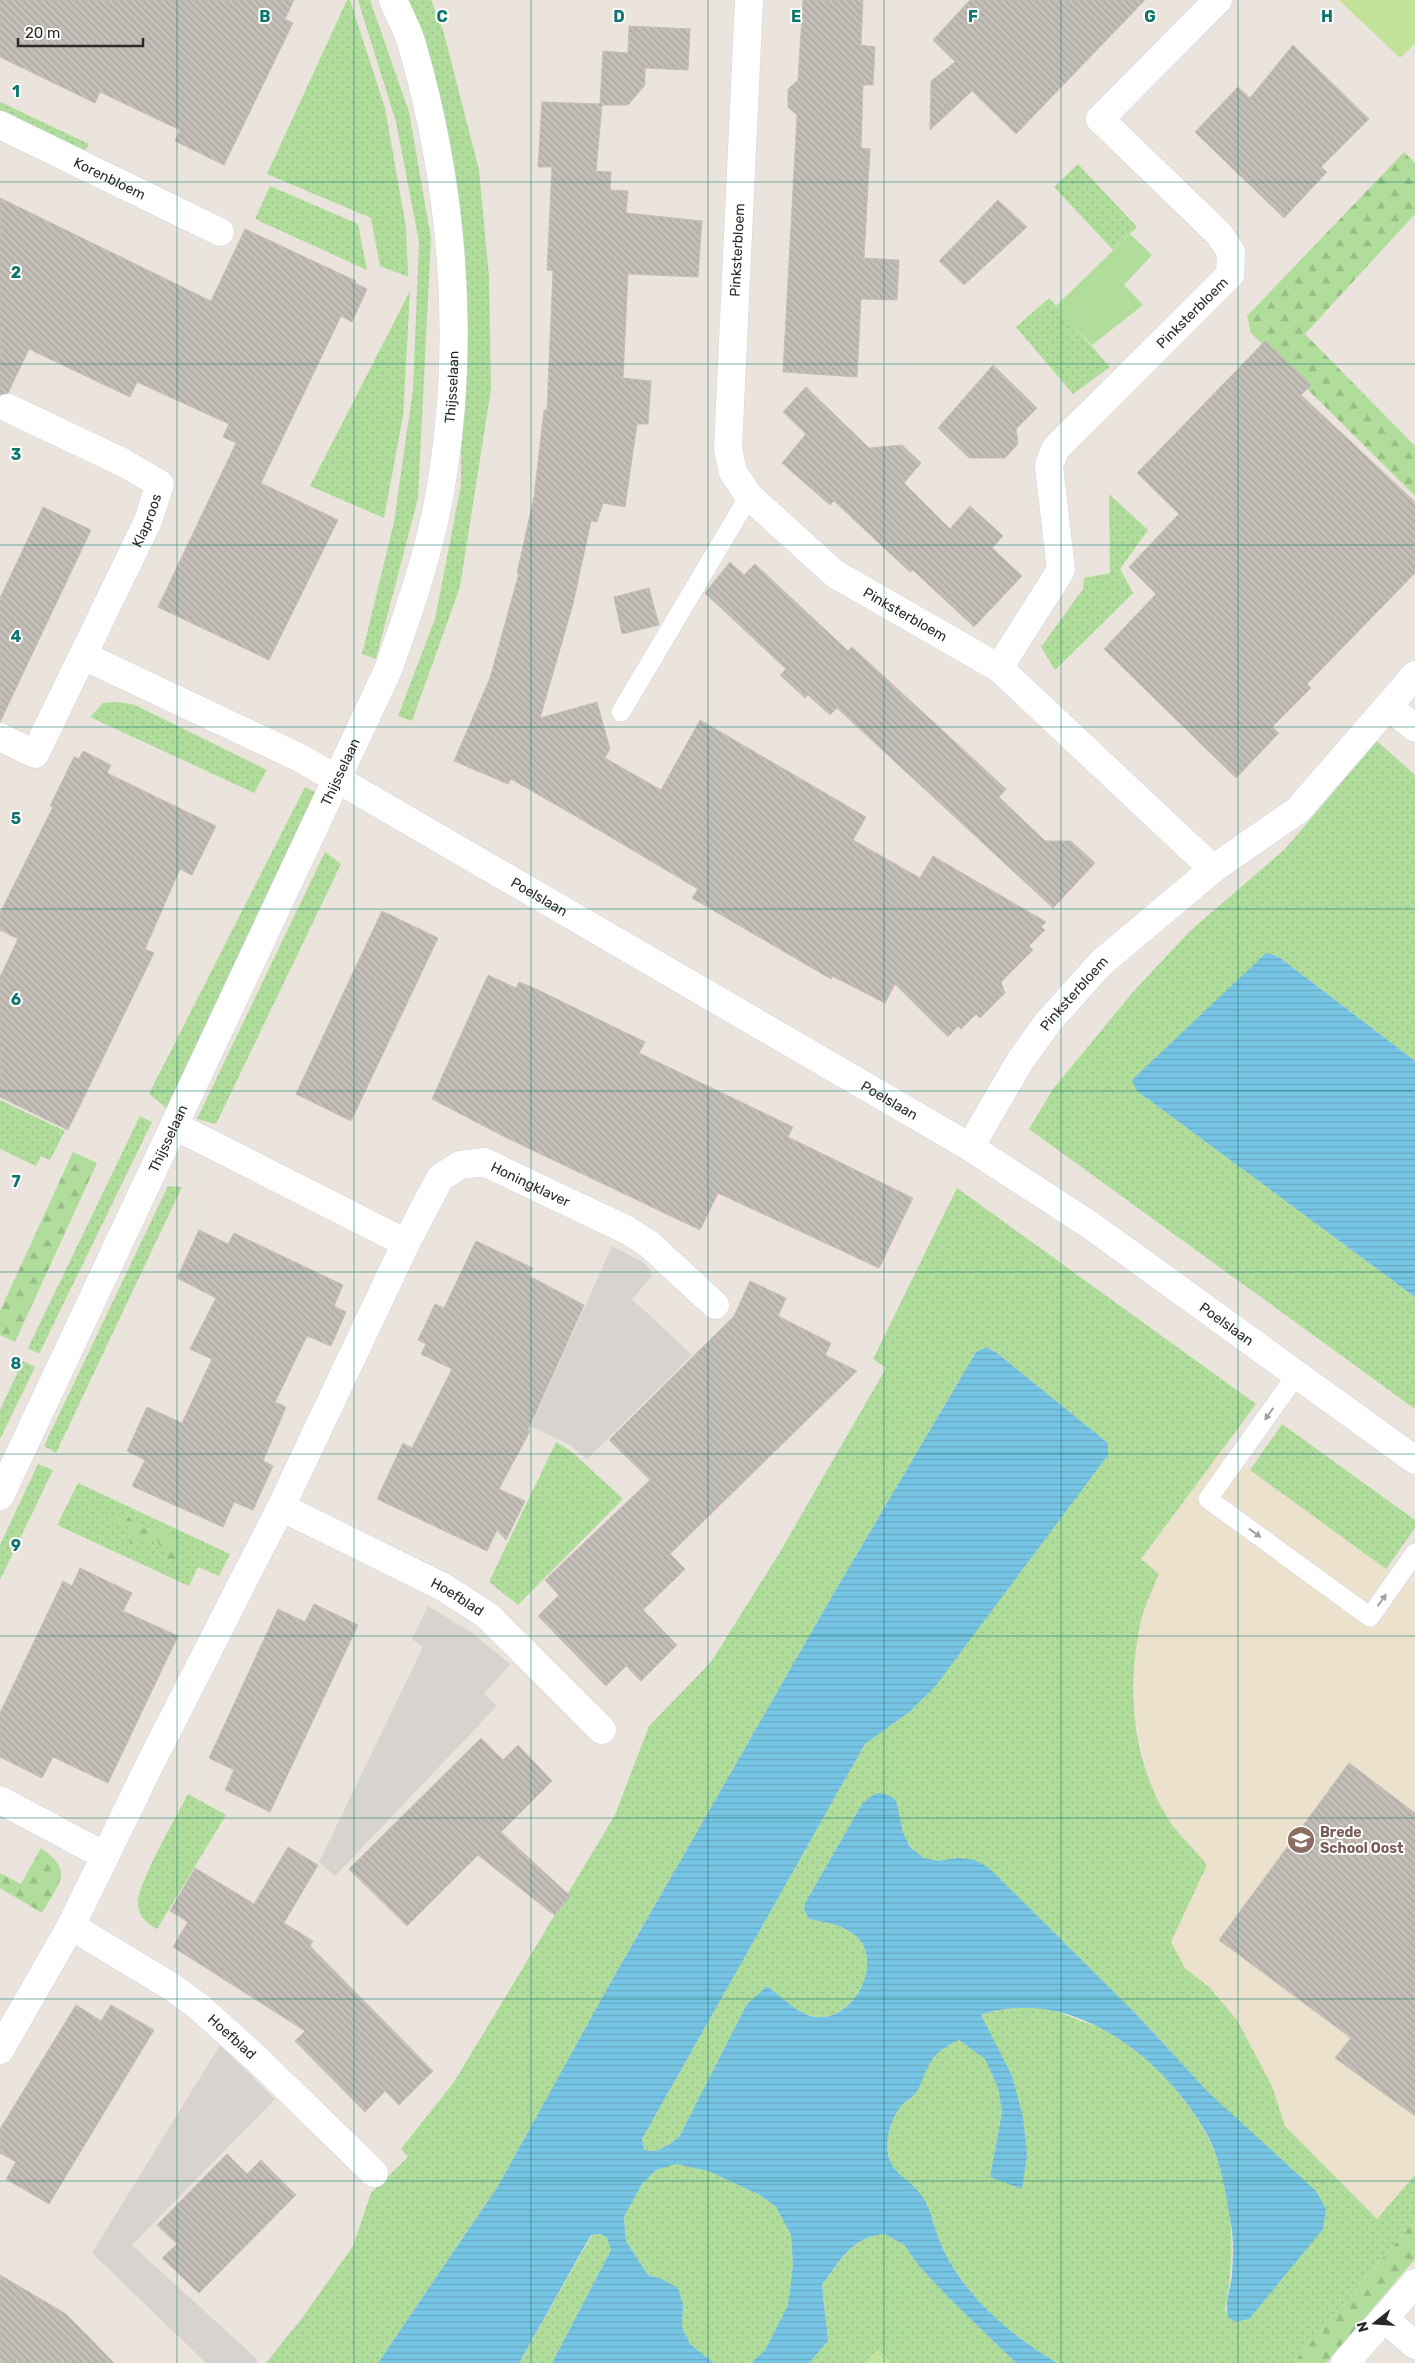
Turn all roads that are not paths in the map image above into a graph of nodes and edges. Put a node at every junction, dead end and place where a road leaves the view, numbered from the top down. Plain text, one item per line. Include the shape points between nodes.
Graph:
1 (392, 0) edge
2 (749, 0) edge
3 (1218, 0) edge
4 (0, 124) edge
5 (220, 232) dead end
6 (8, 408) dead end
7 (749, 496) junction
8 (84, 656) junction
9 (999, 668) junction
10 (1415, 675) edge
11 (1388, 706) junction
12 (621, 712) dead end
13 (1415, 728) edge
14 (0, 737) edge
15 (337, 779) junction
16 (1213, 869) junction
17 (175, 1126) junction
18 (970, 1147) junction
19 (406, 1243) junction
20 (715, 1305) dead end
21 (1297, 1374) junction
22 (1415, 1460) edge
23 (0, 1496) edge
24 (281, 1506) junction
25 (1415, 1553) edge
26 (602, 1730) dead end
27 (0, 1800) edge
28 (105, 1856) junction
29 (71, 1926) junction
30 (0, 2050) edge
31 (374, 2174) dead end
32 (1415, 2283) edge
33 (1384, 2318) junction
34 (1415, 2345) edge
35 (1345, 2363) edge

1 - 15 street, Thijsselaan via 412,43 442,174 452,288 454,372 443,475 419,583 388,670
2 - 7 street, Pinksterbloem via 728,449 733,472
3 - 9 street, Pinksterbloem via 1100,119 1219,234 1231,252 1230,275 1055,449 1049,466 1060,570
4 - 5 street, Korenbloem
6 - 8 street, Klaproos via 122,462 160,484 148,521
7 - 9 street, Pinksterbloem via 835,574
7 - 12 lane
8 - 14 street, Klaproos via 35,754
8 - 15 street via 300,758
9 - 16 street, Pinksterbloem
10 - 11 street, Pinksterbloem
11 - 13 street
11 - 16 street, Pinksterbloem via 1298,810
15 - 17 street, Thijsselaan
15 - 18 street, Poelslaan
16 - 18 street, Pinksterbloem via 1101,964 1060,1008 1020,1061
17 - 19 street
17 - 23 street, Thijsselaan
18 - 21 street, Poelslaan via 1090,1225
19 - 20 street, Honingklaver via 440,1178 460,1165 484,1162 627,1230 649,1244
19 - 24 street
21 - 22 street, Poelslaan
21 -> 25 lane via 1208,1498 1370,1617
24 - 26 street, Hoefblad via 443,1587 488,1616
24 - 28 street
27 - 28 street
28 - 29 street
29 - 30 street
29 - 31 street, Hoefblad via 198,2006
32 - 33 street
33 - 34 street
33 - 35 street

